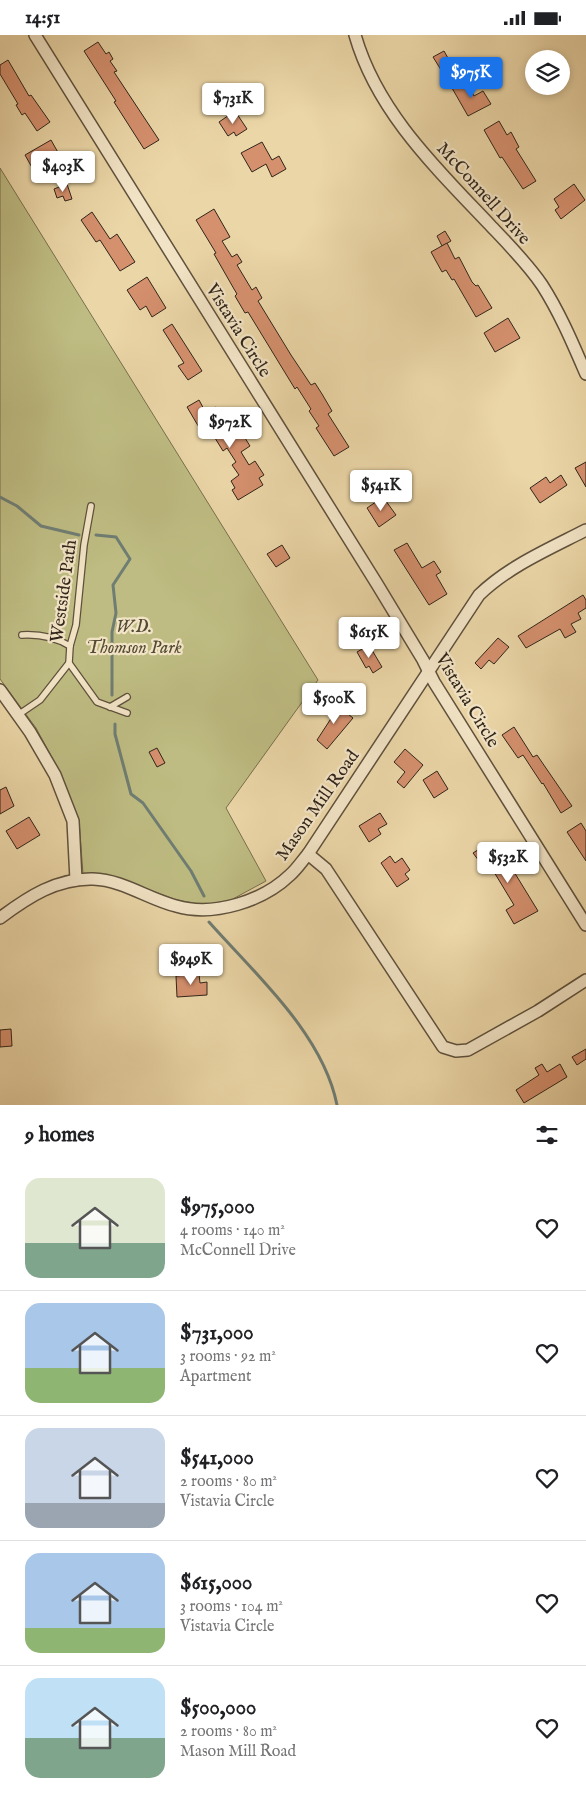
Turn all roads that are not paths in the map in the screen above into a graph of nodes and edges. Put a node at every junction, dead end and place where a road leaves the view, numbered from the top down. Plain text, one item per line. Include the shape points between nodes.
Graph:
1 (35, 35) edge
2 (355, 35) edge
3 (586, 374) edge
4 (91, 506) dead end
5 (586, 530) edge
6 (22, 635) dead end
7 (70, 646) junction
8 (69, 663) junction
9 (428, 671) junction
10 (0, 690) edge
11 (127, 697) dead end
12 (110, 707) junction
13 (23, 712) junction
14 (127, 713) dead end
15 (308, 854) junction
16 (76, 880) junction
17 (0, 918) edge
18 (586, 925) edge
19 (586, 980) edge

1 - 9 street, Vistavia Circle
2 - 3 street, McConnell Drive via 370,76 408,134 542,285
4 - 7 lane, Westside Path via 76,625
5 - 9 street, Mason Mill Road via 494,580 479,595
6 - 7 lane via 56,638
7 - 8 lane, Westside Path
8 - 12 lane via 98,702
8 - 13 lane, Westside Path via 40,700
9 - 15 street, Mason Mill Road
9 - 18 street, Vistavia Circle
10 - 13 street
11 - 12 lane
12 - 14 lane
13 - 16 street via 55,775 73,821
15 - 16 street, Mason Mill Road via 290,875 266,892 232,905 207,909 176,906 112,881
15 - 19 street via 326,869 443,1047 468,1050
16 - 17 street via 37,893

